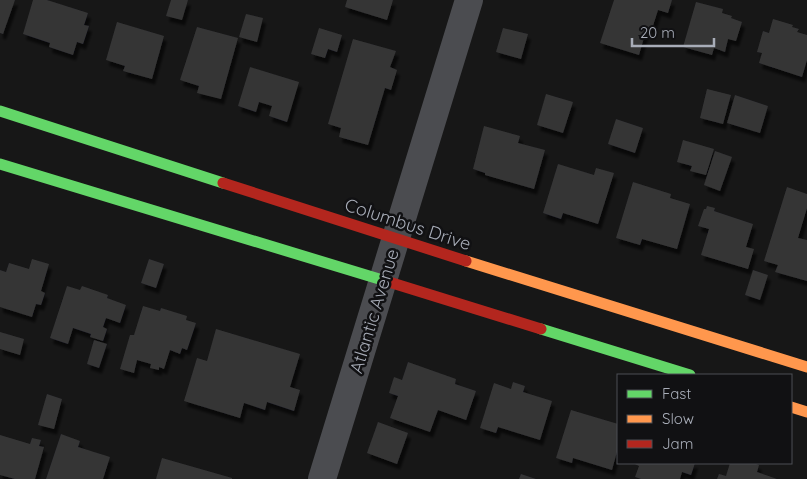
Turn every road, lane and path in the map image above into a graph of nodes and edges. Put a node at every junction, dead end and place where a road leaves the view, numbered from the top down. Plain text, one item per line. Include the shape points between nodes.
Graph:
1 (469, 0) edge
2 (0, 111) edge
3 (0, 164) edge
4 (396, 239) junction
5 (383, 280) junction
6 (807, 367) edge
7 (687, 374) edge
8 (792, 406) edge
9 (807, 412) edge
10 (322, 479) edge

1 - 4 street, Atlantic Avenue
2 - 4 street, Columbus Drive
3 - 5 street
4 - 5 street, Atlantic Avenue
4 - 6 street, Columbus Drive
5 - 7 street
5 - 10 street, Atlantic Avenue
8 - 9 street

